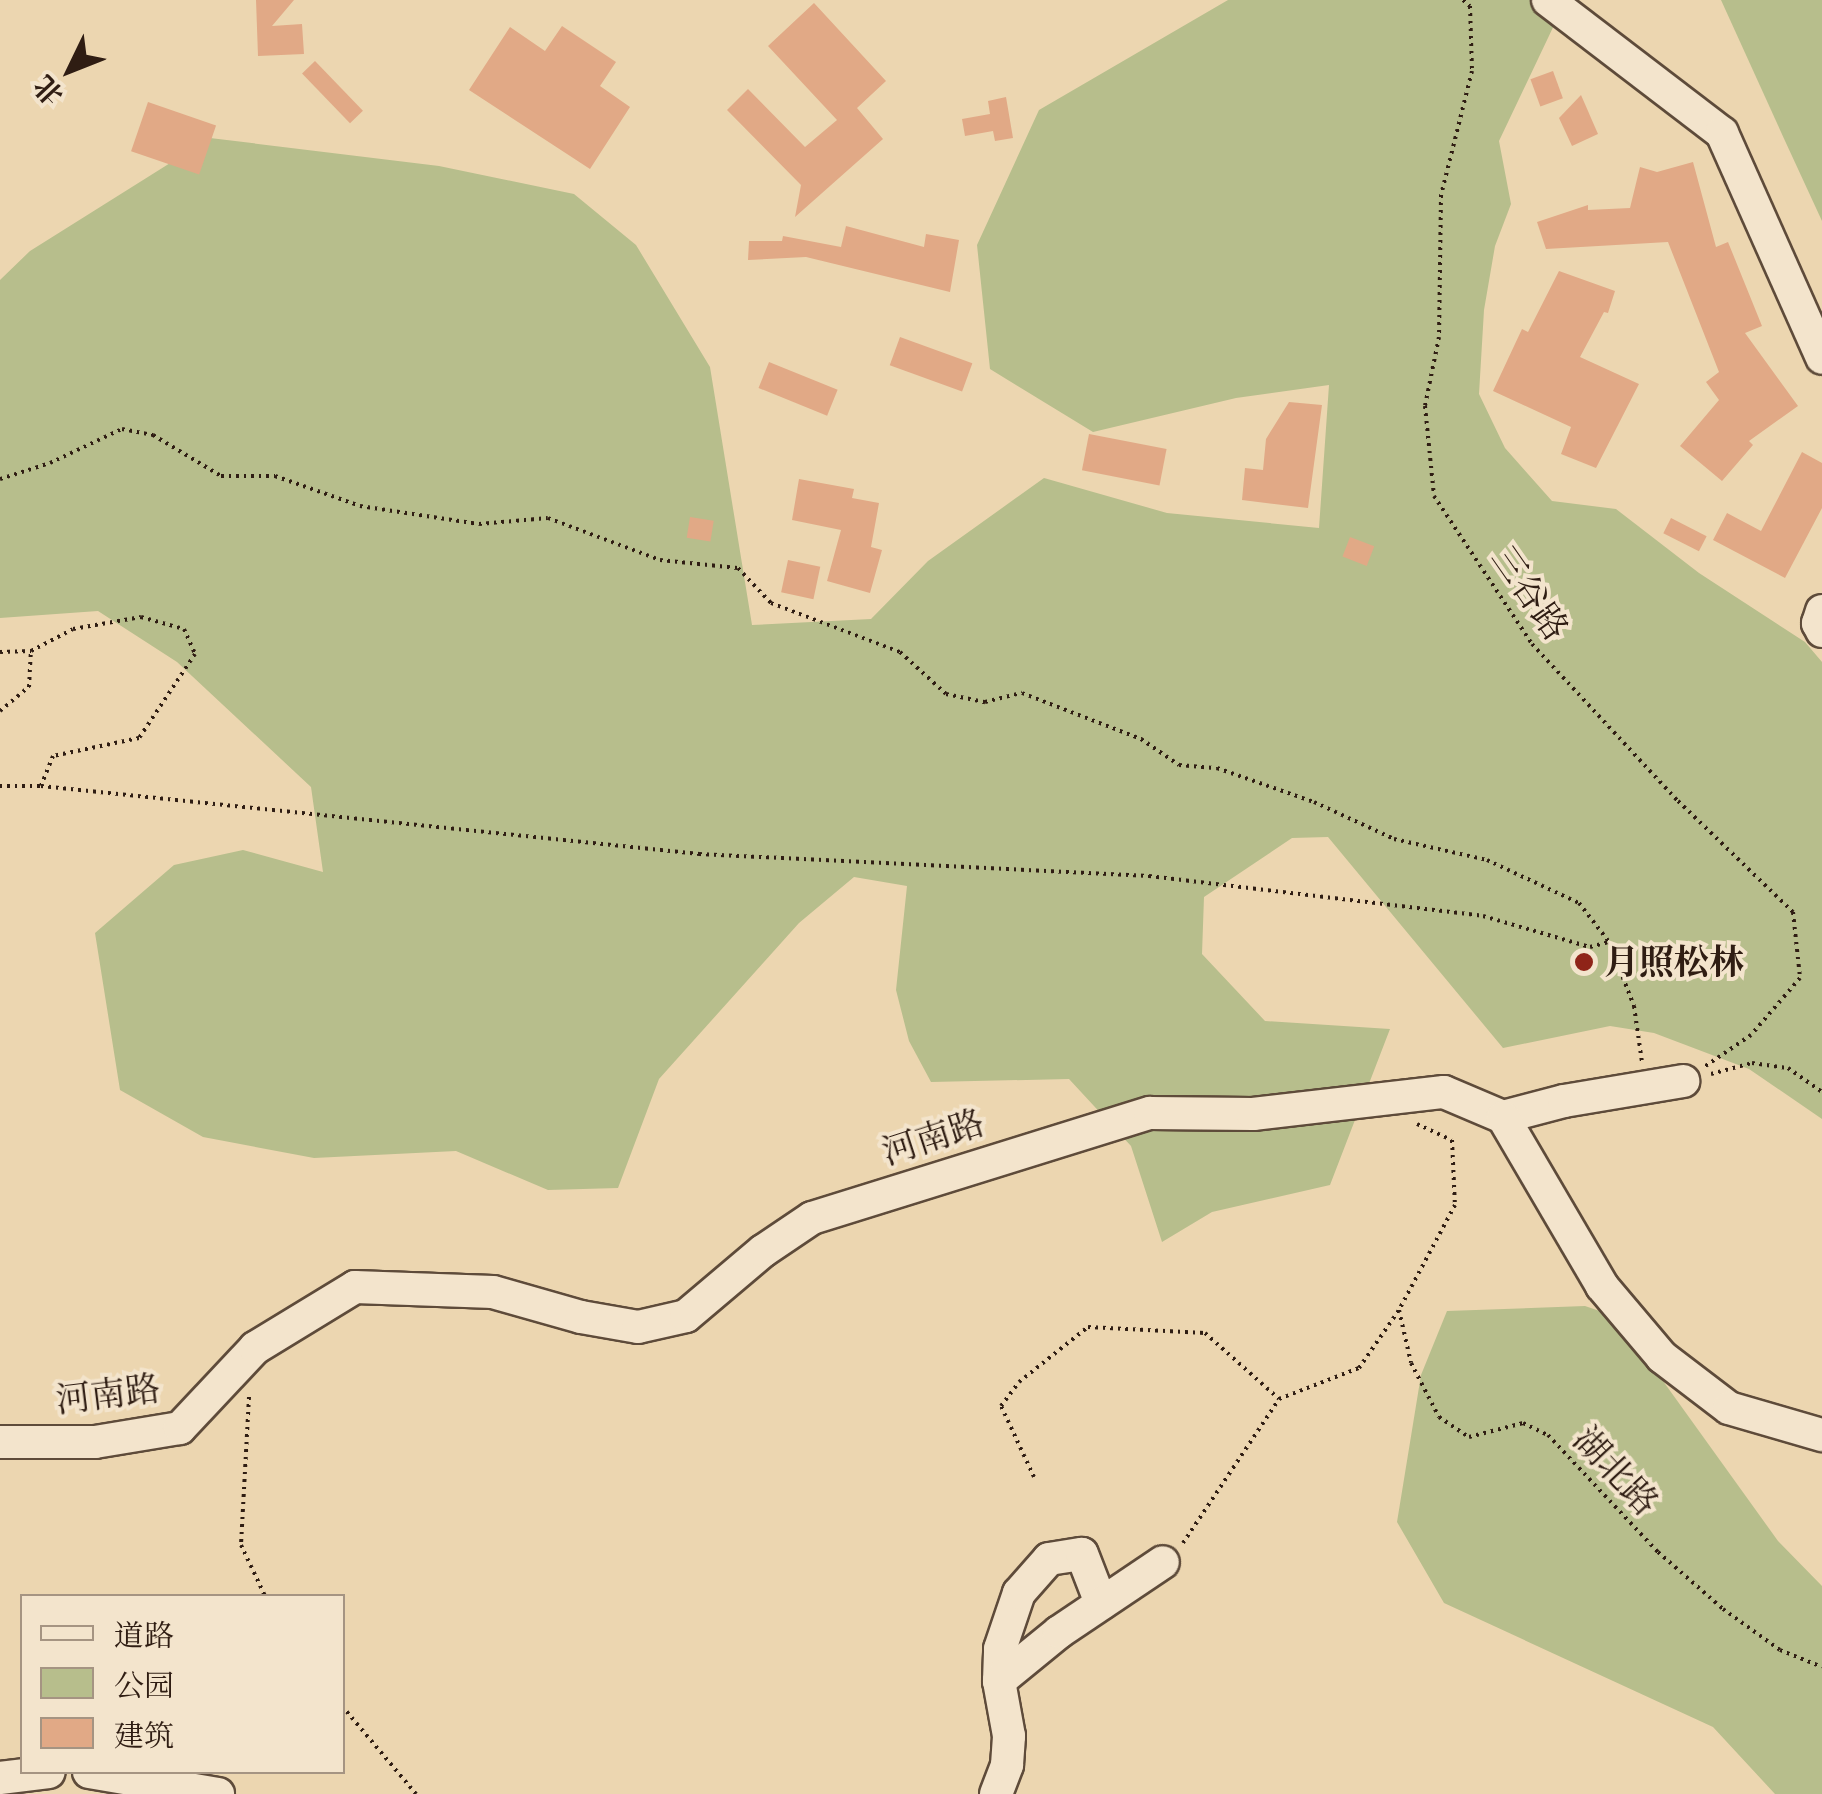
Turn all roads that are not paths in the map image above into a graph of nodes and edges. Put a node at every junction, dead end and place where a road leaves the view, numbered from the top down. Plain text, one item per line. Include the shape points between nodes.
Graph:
1 (1548, 0) edge
2 (1822, 358) edge
3 (1822, 611) edge
4 (1822, 631) edge
5 (1683, 1081) road end
6 (1503, 1117) junction
7 (1822, 1434) edge
8 (0, 1442) edge
9 (1163, 1562) road end
10 (1102, 1603) junction
11 (999, 1682) junction
12 (33, 1774) edge
13 (101, 1774) edge
14 (0, 1778) edge
15 (218, 1794) edge
16 (996, 1794) edge

1 - 2 street via 1722,132
3 - 4 street
5 - 6 street
6 - 7 street via 1602,1286 1662,1357 1729,1408
6 - 8 street, 河南路 via 1444,1092 1253,1114 1150,1113 812,1218 686,1316 638,1327 492,1292 355,1288 255,1348 180,1428 95,1442
9 - 10 street
10 - 11 street
10 - 11 street via 1082,1554 1049,1558 1019,1593 1000,1649
11 - 16 street via 1009,1736
12 - 14 street
13 - 15 street

